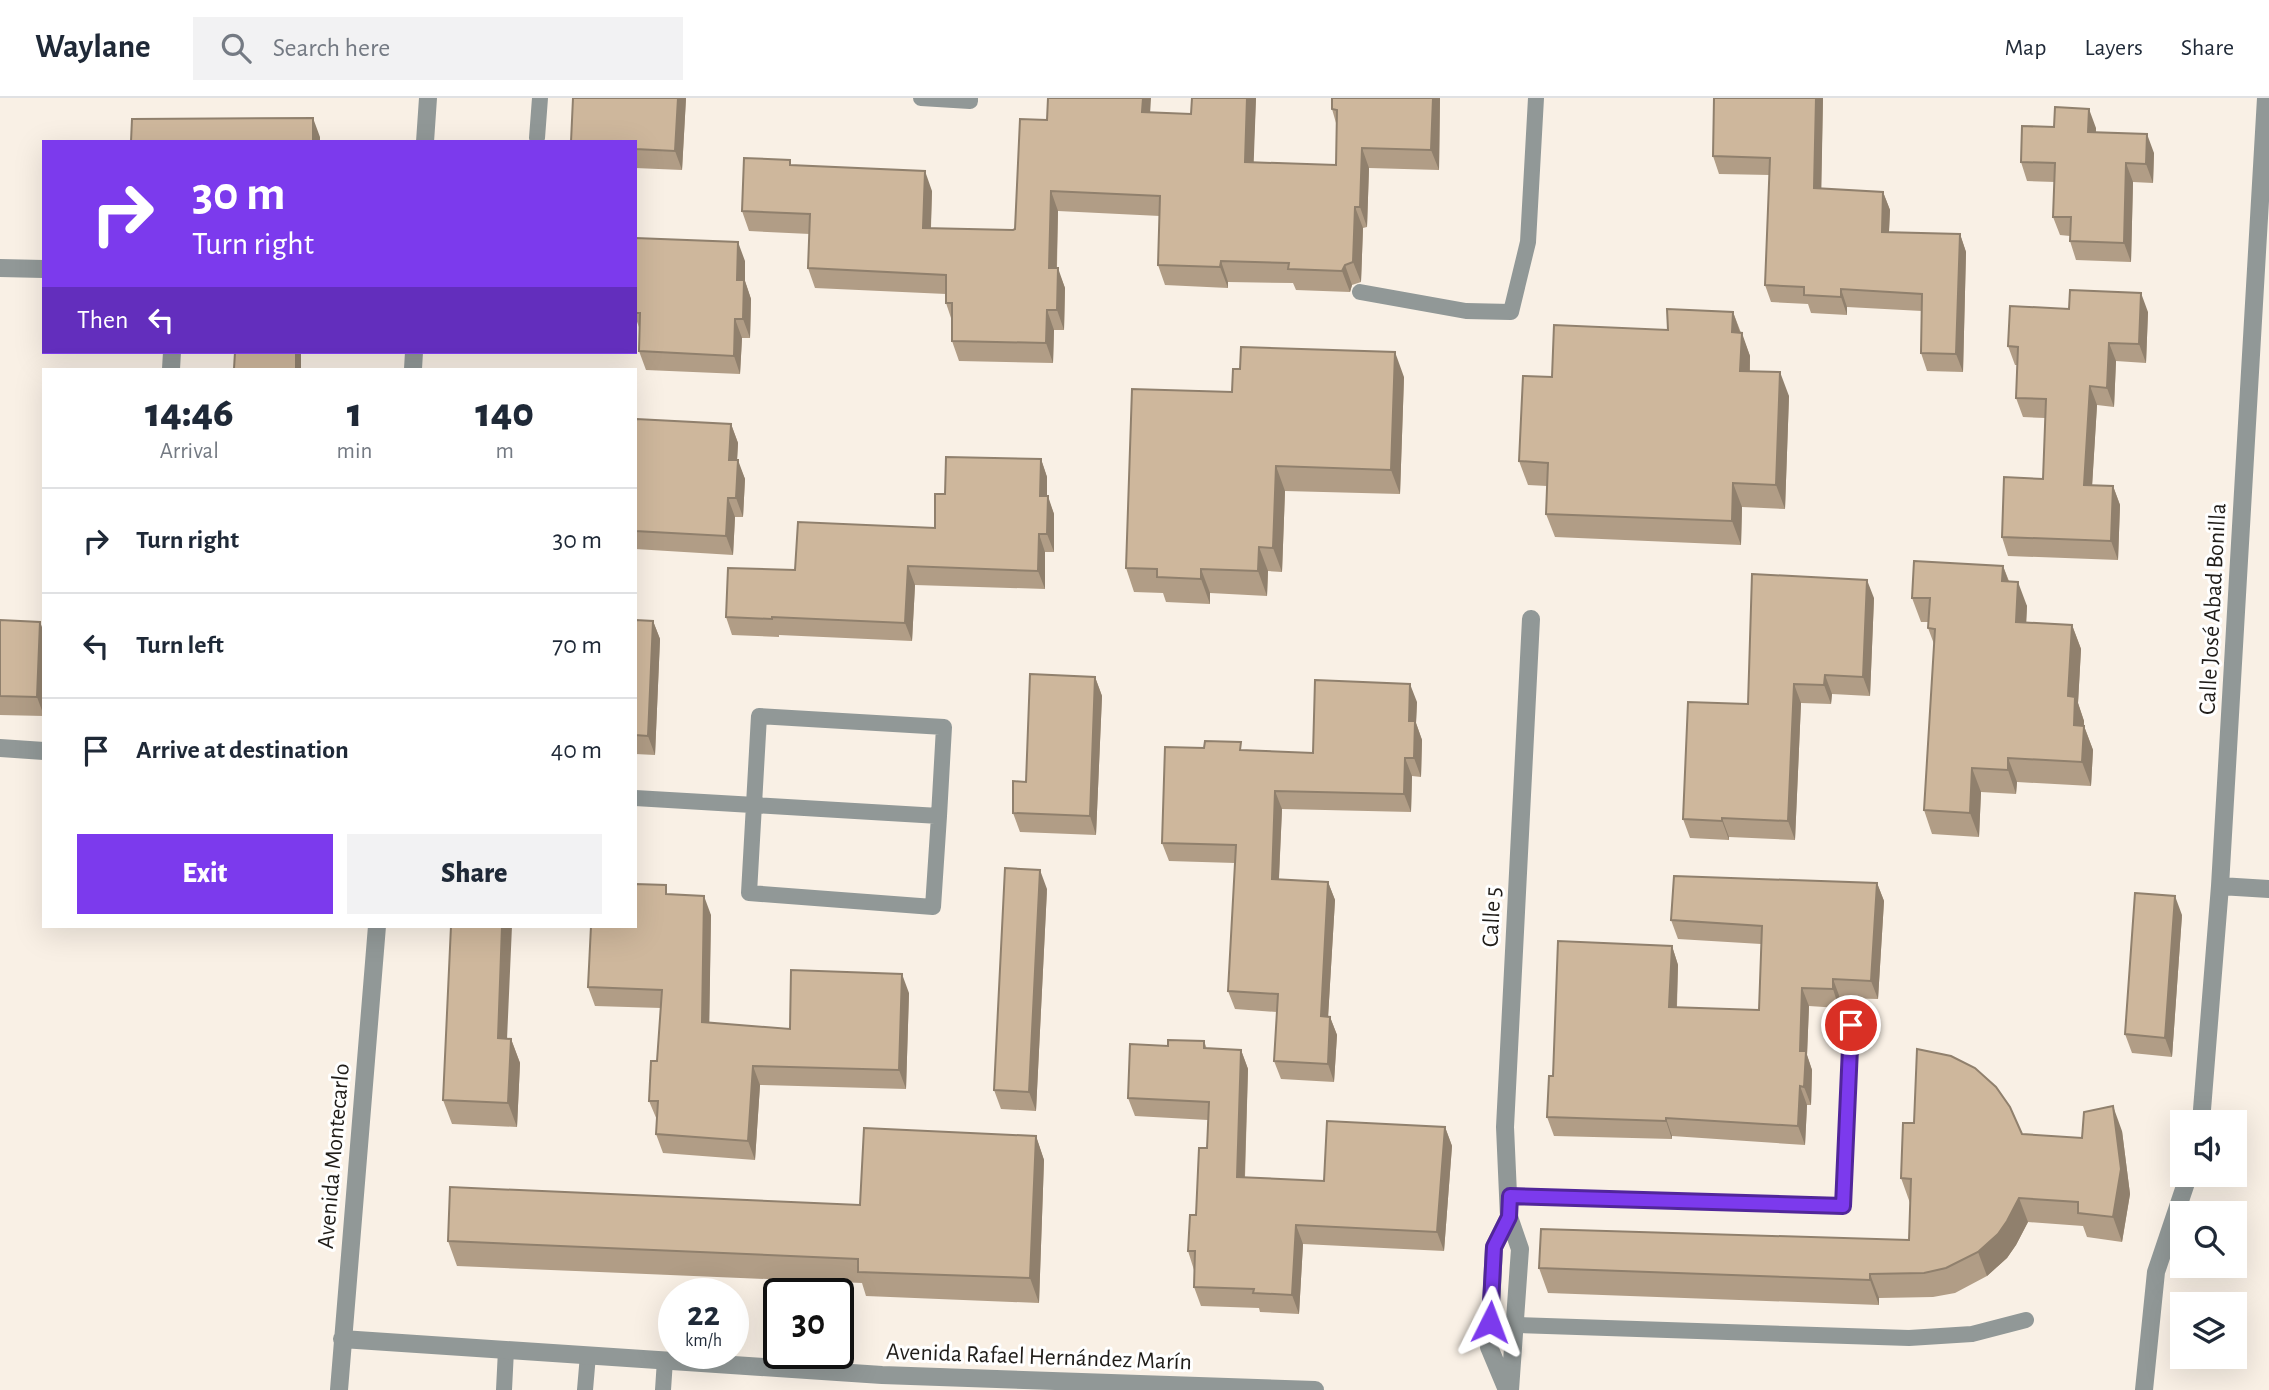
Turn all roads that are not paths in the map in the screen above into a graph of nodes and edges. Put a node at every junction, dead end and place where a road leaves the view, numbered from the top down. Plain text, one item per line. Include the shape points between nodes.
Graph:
1 (428, 98) edge
2 (540, 98) edge
3 (922, 98) edge
4 (970, 98) edge
5 (1536, 98) edge
6 (2266, 98) edge
7 (537, 138) dead end
8 (425, 140) edge
9 (0, 268) edge
10 (42, 269) edge
11 (1360, 292) dead end
12 (1531, 619) dead end
13 (0, 748) edge
14 (42, 751) edge
15 (637, 798) edge
16 (754, 804) junction
17 (939, 816) junction
18 (2220, 886) junction
19 (2269, 888) edge
20 (377, 928) edge
21 (1851, 1025) dead end
22 (2202, 1110) edge
23 (2185, 1187) edge
24 (1510, 1196) junction
25 (1509, 1217) junction
26 (2026, 1320) dead end
27 (1515, 1325) junction
28 (342, 1339) junction
29 (506, 1350) junction
30 (588, 1355) junction
31 (658, 1360) edge
32 (664, 1369) edge
33 (749, 1369) edge
34 (882, 1383) edge
35 (1195, 1388) edge
36 (339, 1390) edge
37 (504, 1390) edge
38 (585, 1390) edge
39 (663, 1390) edge
40 (1315, 1390) edge
41 (1508, 1390) edge
42 (2144, 1390) edge

1 - 8 street
2 - 7 lane
3 - 4 lane
5 - 11 lane via 1528,242 1511,312 1466,311
6 - 18 street, Calle José Abad Bonilla
9 - 10 street
12 - 24 street, Calle 5 via 1505,1127
13 - 14 street
15 - 16 lane
16 - 17 lane
16 - 17 lane via 759,716 944,726
16 - 17 lane via 749,892 933,907
18 - 19 street
18 - 22 street, Calle José Abad Bonilla
20 - 28 street, Avenida Montecarlo
21 - 24 lane via 1843,1206
23 - 42 street via 2156,1272
24 - 25 street, Calle 5
25 - 27 street, Calle 5 via 1520,1249
25 - 41 street, Calle 5 via 1494,1247 1489,1347
26 - 27 lane via 1972,1334 1909,1338
27 - 41 street, Calle 5
28 - 29 street, Avenida Rafael Hernández Marín
28 - 36 street, Avenida Montecarlo
29 - 30 street, Avenida Rafael Hernández Marín
29 - 37 lane
30 - 31 street, Avenida Rafael Hernández Marín
30 - 38 lane
32 - 39 lane
33 - 34 street, Avenida Rafael Hernández Marín
34 - 35 street, Avenida Rafael Hernández Marín
35 - 40 street, Avenida Rafael Hernández Marín

